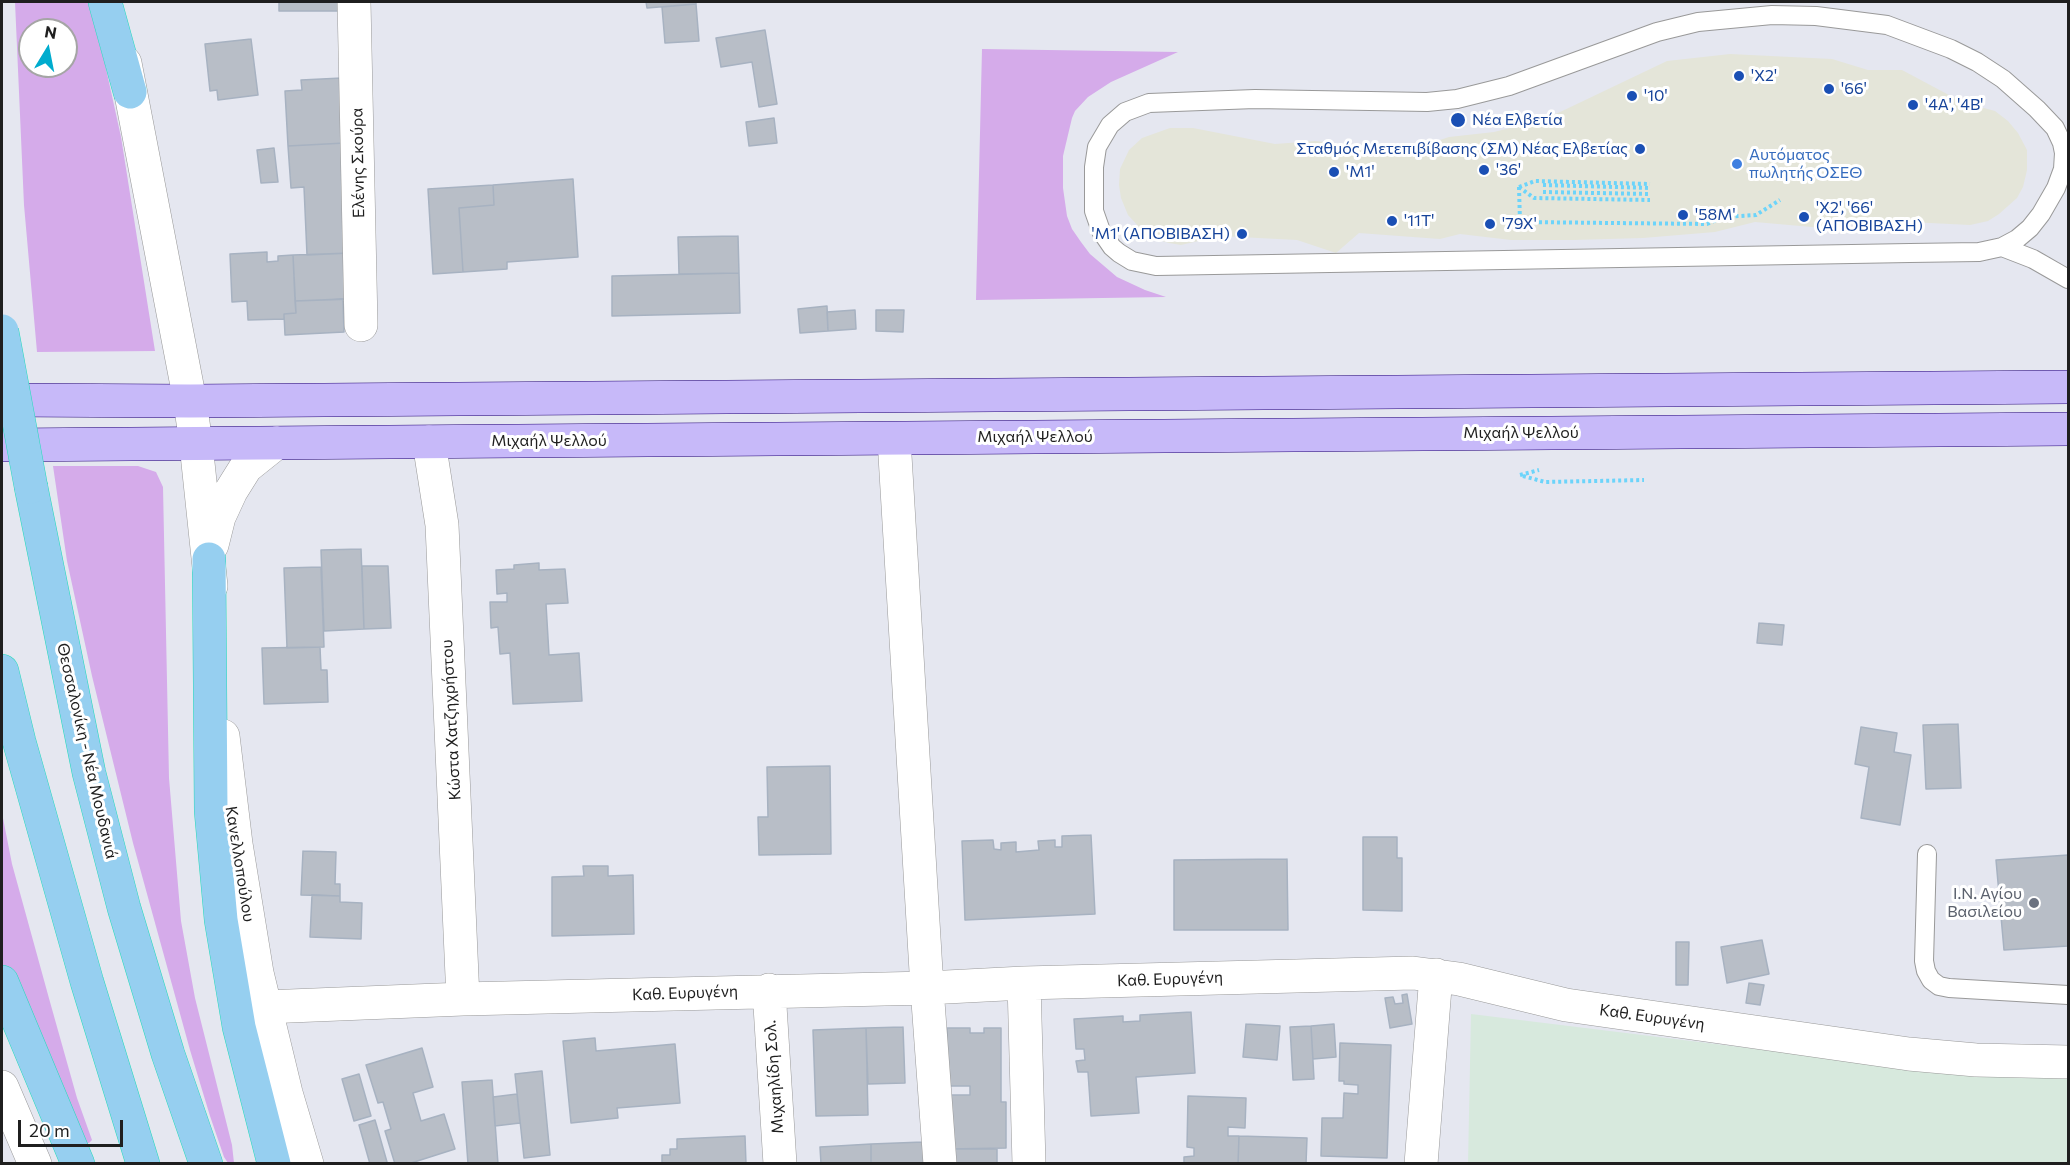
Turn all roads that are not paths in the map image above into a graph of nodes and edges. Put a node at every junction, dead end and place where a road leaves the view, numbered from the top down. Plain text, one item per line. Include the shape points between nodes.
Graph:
1 (105, 2) edge
2 (115, 2) edge
3 (354, 2) edge
4 (130, 92) junction
5 (2065, 145) edge
6 (2002, 247) junction
7 (2068, 279) edge
8 (361, 325) dead end
9 (2, 331) edge
10 (2068, 387) edge
11 (2, 400) edge
12 (190, 401) junction
13 (2068, 429) edge
14 (894, 439) junction
15 (429, 442) junction
16 (276, 443) junction
17 (196, 444) junction
18 (2, 445) edge
19 (209, 559) junction
20 (2, 671) edge
21 (1927, 854) dead end
22 (1436, 975) junction
23 (2, 982) edge
24 (1024, 983) junction
25 (927, 988) junction
26 (769, 990) junction
27 (2068, 995) edge
28 (463, 999) junction
29 (265, 1007) junction
30 (2068, 1062) edge
31 (2, 1087) edge
32 (35, 1164) edge
33 (78, 1164) edge
34 (143, 1164) edge
35 (206, 1164) edge
36 (274, 1164) edge
37 (307, 1164) edge
38 (780, 1164) edge
39 (940, 1164) edge
40 (1029, 1164) edge
41 (1422, 1164) edge

1 - 4 highway
2 - 4 street, Κανελλοπούλου
3 - 8 street, Ελένης Σκούρα
4 - 12 street, Κανελλοπούλου
5 - 6 lane via 2063,169 2045,206 2030,228
5 - 6 lane via 2055,128 2003,79 1951,49 1887,25 1816,15 1772,15 1698,22 1657,32 1509,86 1457,99 1149,103 1125,112 1110,125 1097,147 1094,167 1094,211 1101,231 1119,253 1132,261 1156,266 1956,252
6 - 7 lane
9 - 35 highway, Θεσσαλονίκη - Νέα Μουδανιά, bridge via 89,773 124,908
10 - 12 main road
11 - 12 main road
12 - 17 street, Κανελλοπούλου
13 - 14 main road, Μιχαήλ Ψελλού
14 - 15 main road, Μιχαήλ Ψελλού
14 - 25 street
15 - 16 main road, Μιχαήλ Ψελλού
15 - 28 street, Κώστα Χατζηχρήστου via 442,525
16 - 17 main road, Μιχαήλ Ψελλού
16 - 19 street via 246,467 231,491 219,517
17 - 18 main road, Μιχαήλ Ψελλού
17 - 19 street, Κανελλοπούλου
19 - 29 street, Κανελλοπούλου via 226,772
19 - 36 highway via 211,811 221,920 239,1027
20 - 34 highway via 84,971
21 - 27 lane via 1924,961 1931,980 1949,988
22 - 24 street, Καθ. Ευρυγένη
22 - 30 street, Καθ. Ευρυγένη via 1566,1005 1909,1054
22 - 41 street
23 - 33 highway
24 - 25 street, Καθ. Ευρυγένη
24 - 40 street
25 - 26 street, Καθ. Ευρυγένη
25 - 39 street
26 - 28 street, Καθ. Ευρυγένη
26 - 38 street, Μιχαηλίδη Σολ.
28 - 29 street, Καθ. Ευρυγένη
29 - 37 street, Κανελλοπούλου
31 - 32 street

